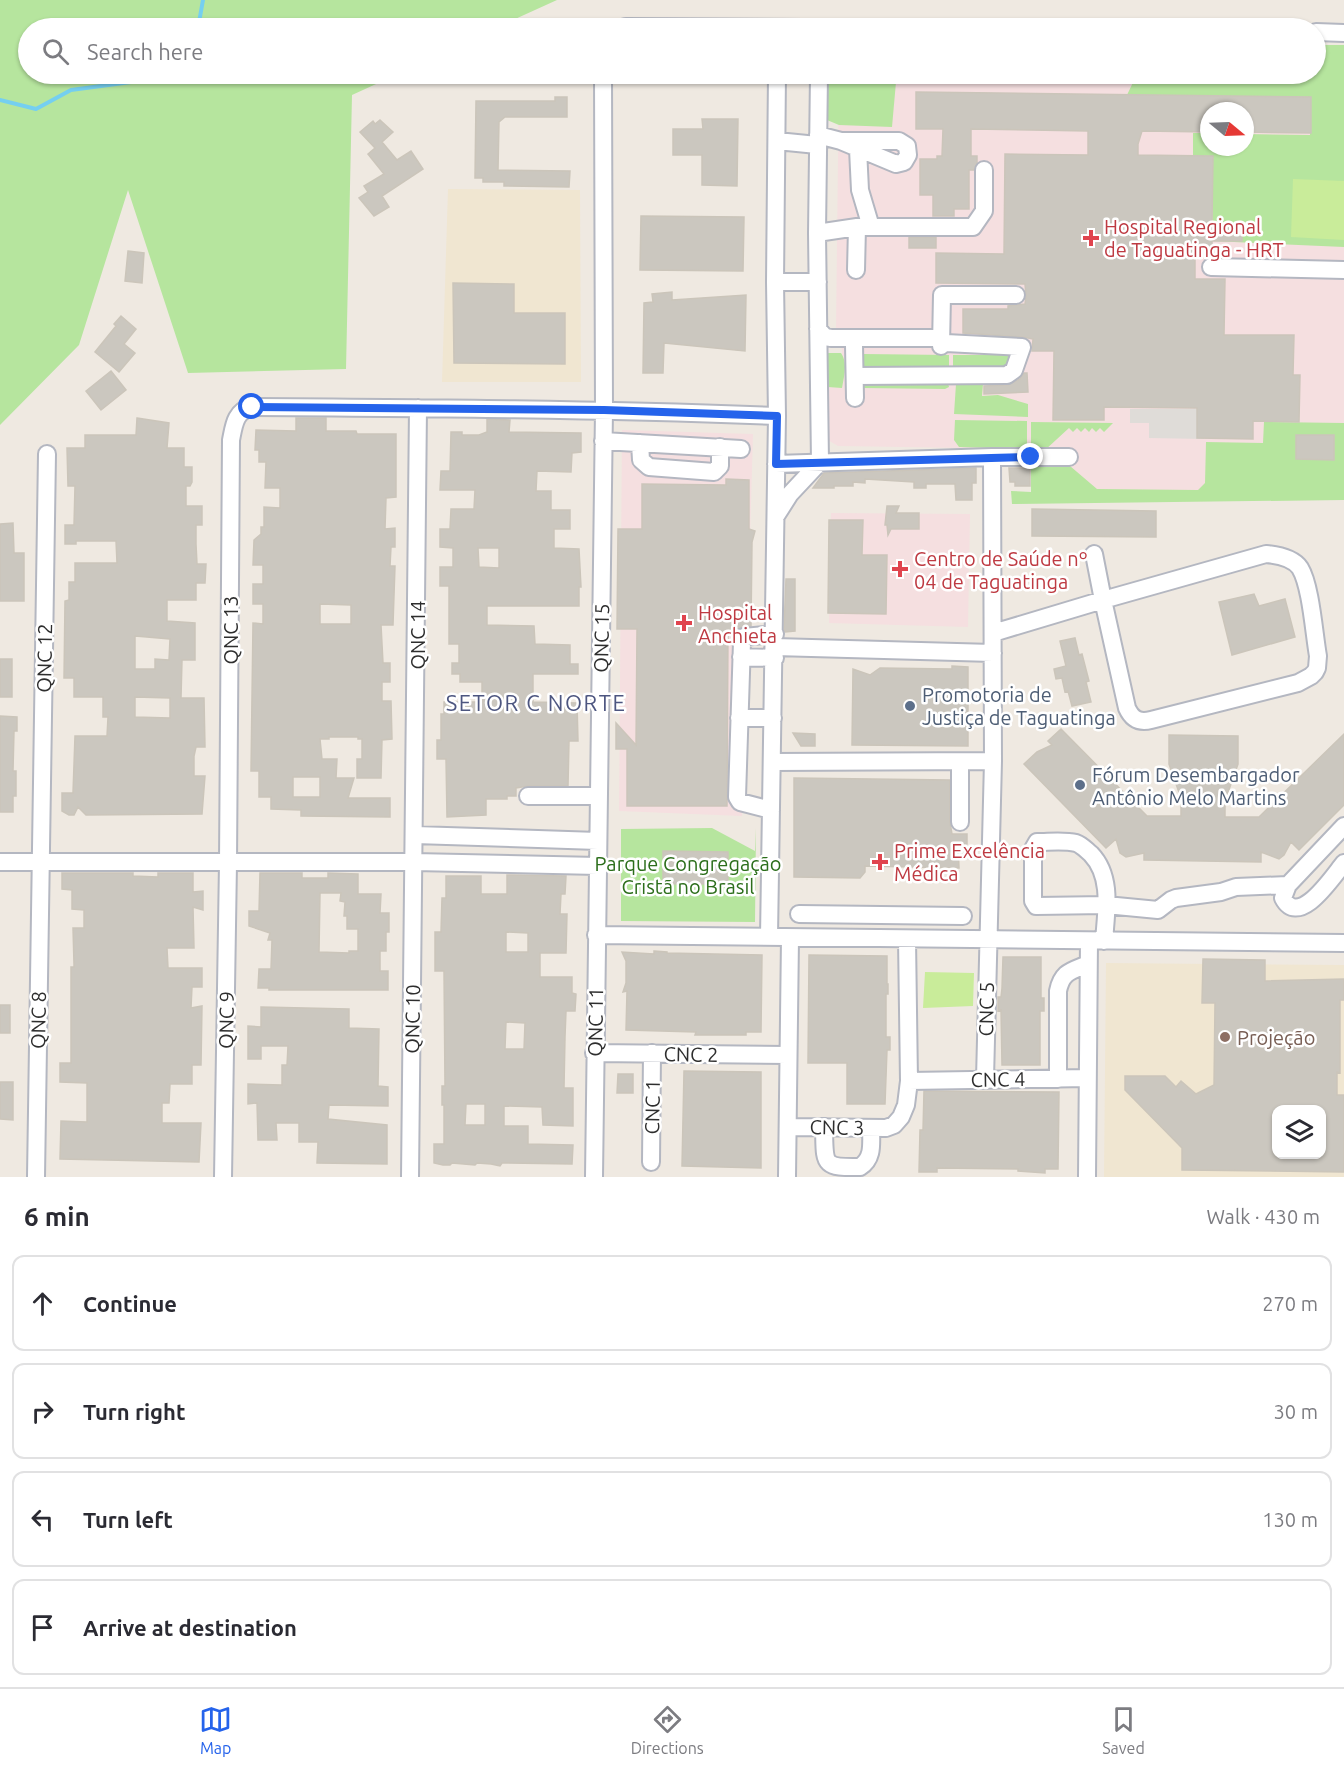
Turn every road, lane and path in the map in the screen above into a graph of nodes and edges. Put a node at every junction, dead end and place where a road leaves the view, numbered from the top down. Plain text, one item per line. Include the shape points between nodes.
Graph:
1 (1326, 32) edge
2 (1344, 33) edge
3 (603, 84) edge
4 (777, 84) edge
5 (819, 84) edge
6 (817, 140) junction
7 (777, 141) junction
8 (841, 141) junction
9 (858, 149) junction
10 (984, 170) dead end
11 (864, 228) junction
12 (817, 233) junction
13 (1211, 267) dead end
14 (856, 270) dead end
15 (1344, 270) edge
16 (775, 282) junction
17 (818, 282) junction
18 (1016, 295) dead end
19 (818, 329) junction
20 (942, 342) junction
21 (854, 345) junction
22 (818, 351) junction
23 (855, 376) junction
24 (855, 398) dead end
25 (418, 408) junction
26 (604, 410) junction
27 (777, 416) junction
28 (603, 441) junction
29 (640, 443) junction
30 (720, 447) junction
31 (741, 448) dead end
32 (47, 454) dead end
33 (992, 457) junction
34 (1069, 457) dead end
35 (820, 462) junction
36 (776, 464) junction
37 (775, 518) junction
38 (1094, 554) dead end
39 (1103, 600) junction
40 (993, 633) junction
41 (775, 647) junction
42 (993, 653) junction
43 (741, 657) junction
44 (739, 718) junction
45 (773, 718) junction
46 (772, 762) junction
47 (960, 762) junction
48 (993, 762) junction
49 (528, 796) dead end
50 (599, 796) junction
51 (771, 810) junction
52 (960, 822) dead end
53 (1344, 826) edge
54 (415, 835) junction
55 (598, 841) junction
56 (0, 862) edge
57 (41, 862) junction
58 (414, 862) junction
59 (228, 863) junction
60 (1344, 863) edge
61 (598, 866) junction
62 (1288, 885) junction
63 (1106, 905) junction
64 (799, 914) dead end
65 (826, 914) junction
66 (943, 915) junction
67 (963, 916) dead end
68 (596, 935) junction
69 (769, 937) junction
70 (790, 938) junction
71 (827, 938) junction
72 (907, 939) junction
73 (943, 939) junction
74 (987, 940) junction
75 (1097, 941) junction
76 (1344, 944) edge
77 (1088, 964) junction
78 (594, 1053) junction
79 (652, 1053) junction
80 (788, 1055) junction
81 (1058, 1078) junction
82 (1086, 1078) junction
83 (985, 1079) junction
84 (909, 1081) junction
85 (788, 1127) junction
86 (824, 1127) junction
87 (879, 1128) junction
88 (651, 1162) dead end
89 (36, 1177) edge
90 (223, 1177) edge
91 (410, 1177) edge
92 (594, 1177) edge
93 (787, 1177) edge
94 (1087, 1177) edge

1 - 2 street
3 - 26 street, QNC 15
4 - 7 street
5 - 6 street
6 - 7 street
6 - 8 street
6 - 12 street
7 - 16 street
8 - 9 street
8 - 9 street via 899,141 907,146 909,155 896,164
9 - 11 street
10 - 11 street via 984,211 973,227
11 - 12 street
11 - 14 street
12 - 17 street
13 - 15 street
16 - 17 street
16 - 27 street
17 - 19 street
18 - 20 street via 942,295
19 - 20 street via 831,338
19 - 22 street
20 - 21 street
20 - 23 street via 1022,347 1014,370 1007,375
21 - 22 street via 825,345
21 - 23 street
22 - 35 street
23 - 24 street
25 - 26 street
25 - 54 street, QNC 14
25 - 59 street, QNC 13 via 252,407 238,414 231,440
26 - 27 street
26 - 28 street, QNC 15
27 - 36 street
28 - 29 street
28 - 50 street, QNC 15
29 - 30 street
29 - 30 street via 641,460 649,467 714,472 720,466
30 - 31 street
32 - 57 street, QNC 12
33 - 34 street
33 - 35 street
33 - 40 street, CNC 5
35 - 36 street
35 - 37 street via 790,494
36 - 37 street
37 - 41 street
38 - 39 street
39 - 39 street via 1266,554 1276,555 1299,567 1306,583 1317,668 1311,676 1283,688 1138,721 1127,708
39 - 40 street
40 - 42 street, CNC 5
41 - 42 street
41 - 43 street
41 - 43 street via 744,637
41 - 45 street
42 - 48 street, CNC 5
43 - 44 street
44 - 45 street
44 - 51 street via 737,797 740,802
45 - 46 street
46 - 47 street
46 - 51 street
47 - 48 street
47 - 52 street
48 - 74 street, CNC 5
49 - 50 street
50 - 55 street, QNC 15
51 - 69 street
53 - 62 street
54 - 55 street
54 - 58 street, QNC 14
55 - 61 street, QNC 15
56 - 57 street
57 - 59 street
57 - 89 street, QNC 8
58 - 59 street
58 - 61 street
58 - 91 street, QNC 10
59 - 90 street, QNC 9
60 - 62 street via 1303,907 1286,903 1283,898
61 - 68 street, QNC 11
62 - 63 street via 1236,887 1176,898 1158,910
63 - 63 street via 1102,871 1082,845 1034,844 1036,906
63 - 75 street
64 - 65 street
65 - 66 street
65 - 71 street
66 - 67 street
66 - 73 street
68 - 69 street
68 - 78 street, QNC 11
69 - 70 street
70 - 71 street
70 - 80 street
71 - 72 street
72 - 73 street
72 - 84 street
73 - 74 street
74 - 75 street
74 - 83 street, CNC 5
75 - 76 street
75 - 77 street
77 - 81 street via 1063,975 1060,981
77 - 82 street
78 - 79 street, CNC 2
78 - 92 street, QNC 11
79 - 80 street, CNC 2
79 - 88 street, CNC 1
80 - 85 street
81 - 82 street, CNC 4
81 - 83 street, CNC 4
82 - 94 street
83 - 84 street, CNC 4
84 - 87 street via 901,1117 894,1125
85 - 86 street, CNC 3
85 - 93 street
86 - 87 street, CNC 3
86 - 87 street via 827,1162 840,1168 860,1167 869,1160

